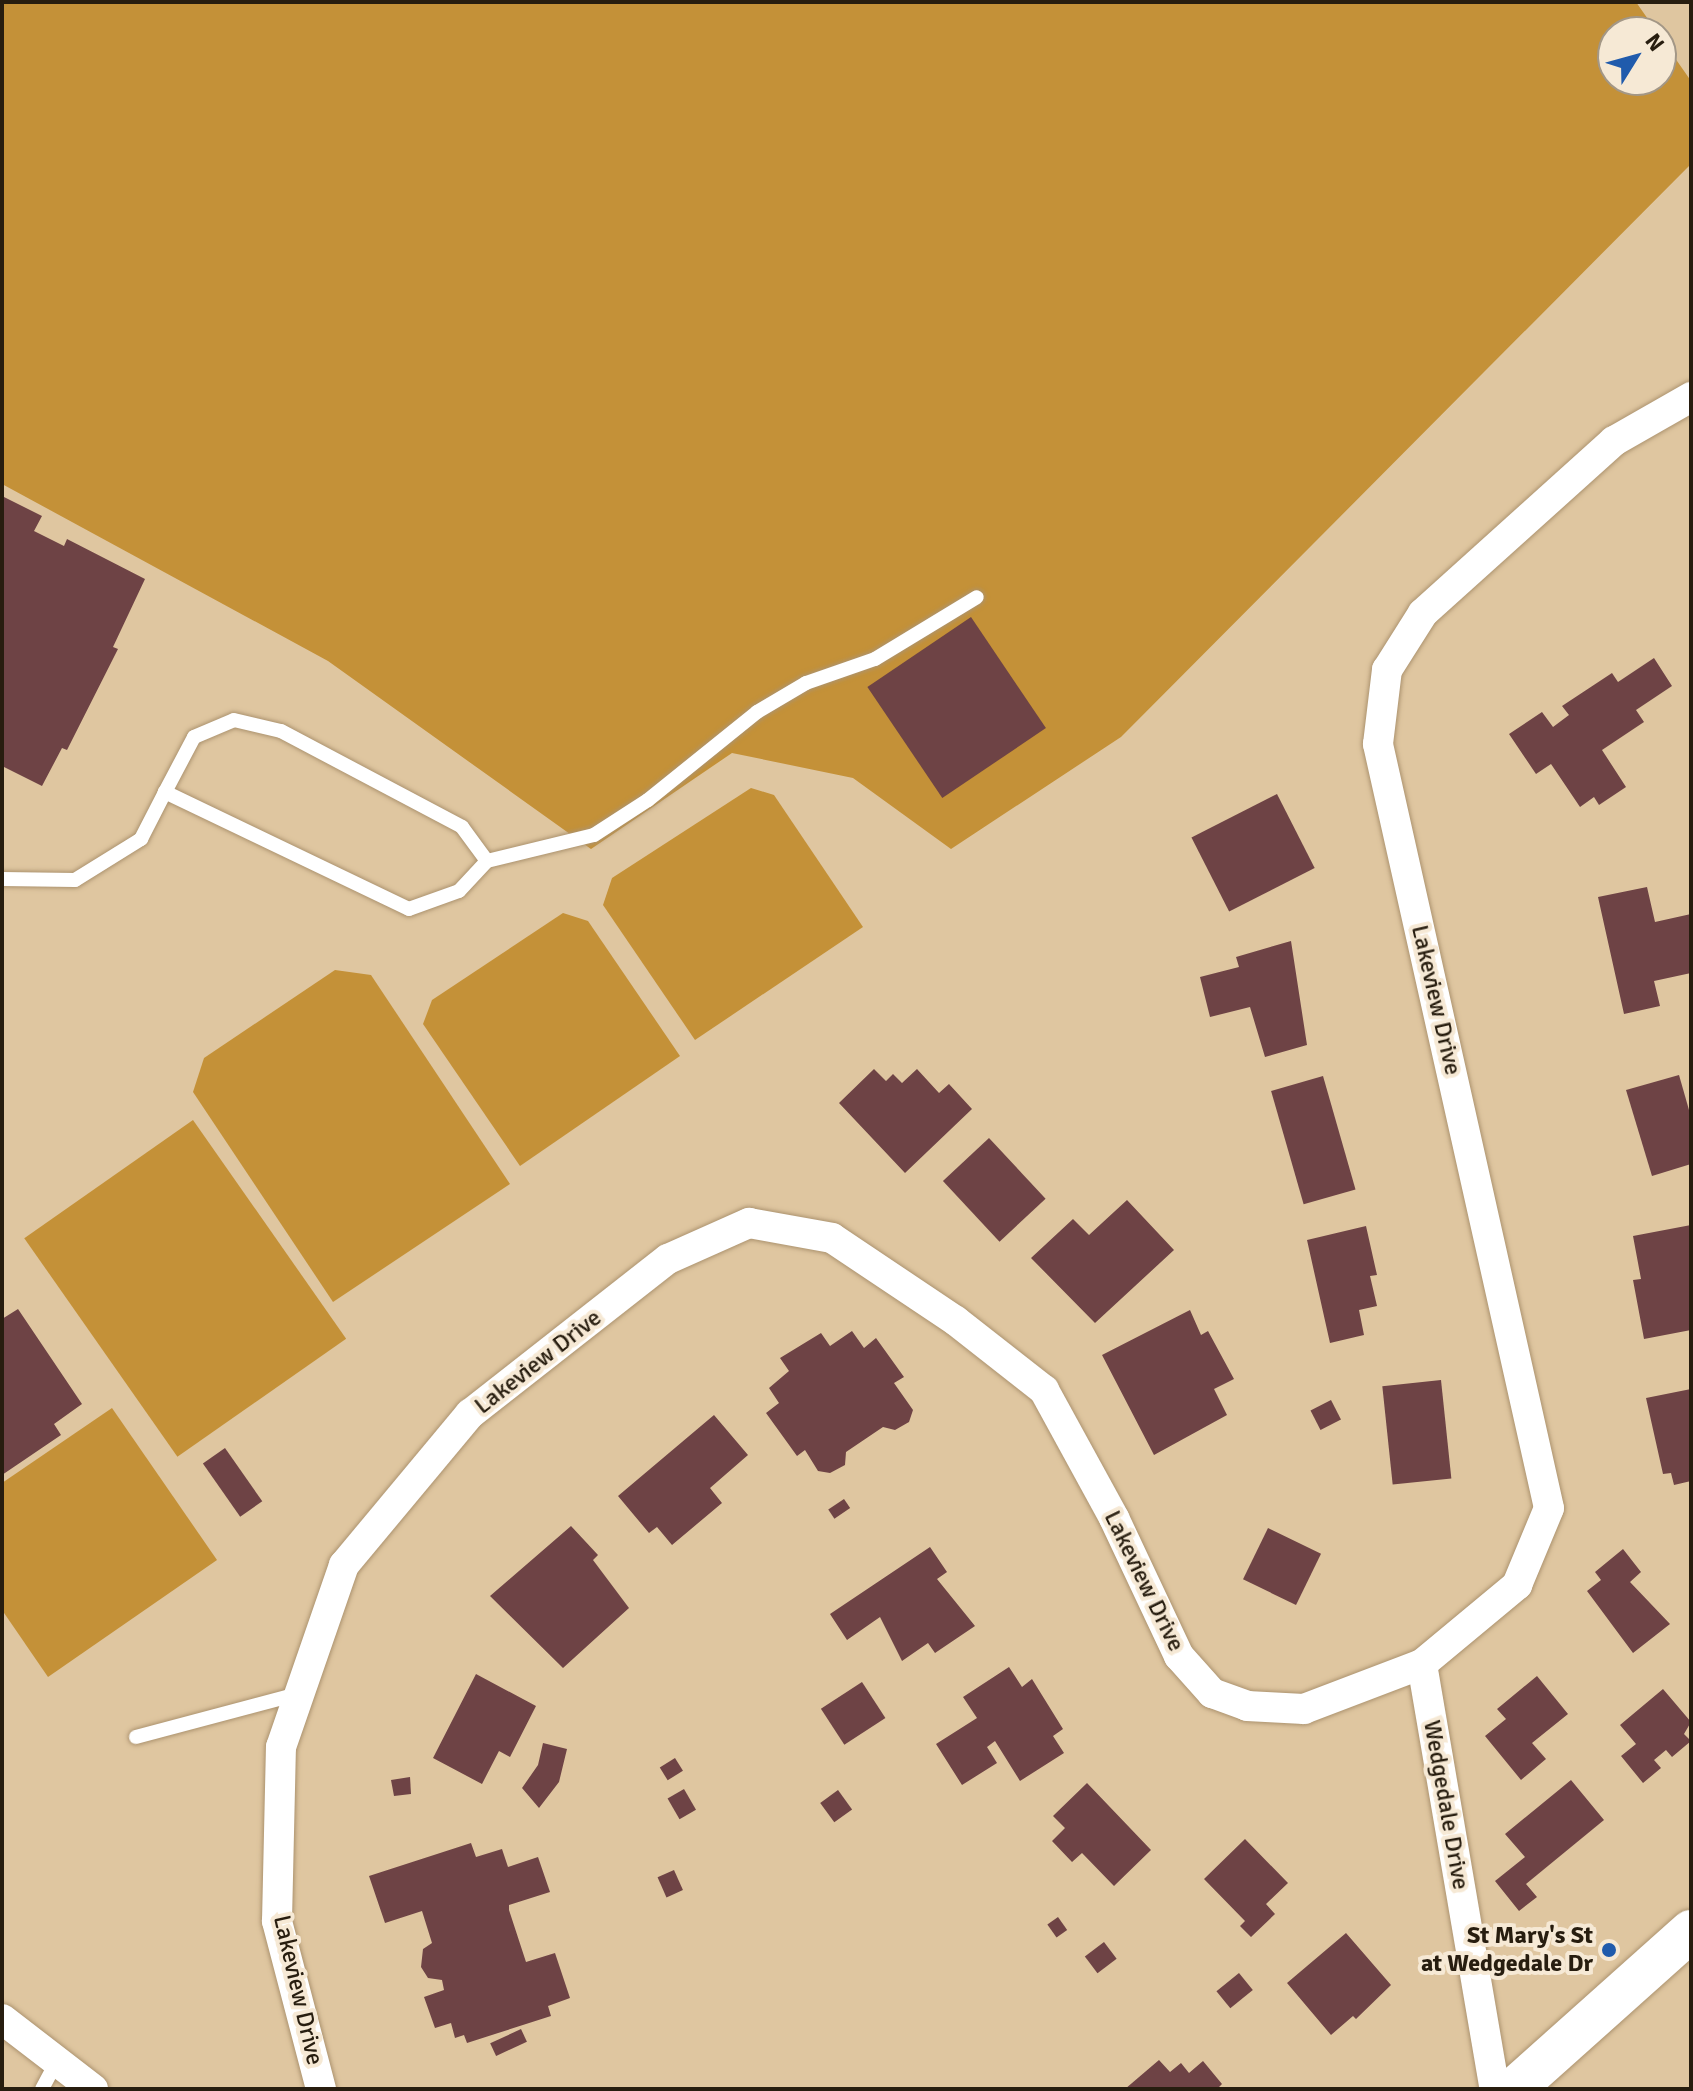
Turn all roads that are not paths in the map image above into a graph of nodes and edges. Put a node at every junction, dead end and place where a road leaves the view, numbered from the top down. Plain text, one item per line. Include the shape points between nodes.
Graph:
1 (1691, 397) edge
2 (977, 597) dead end
3 (165, 792) junction
4 (487, 861) junction
5 (2, 879) edge
6 (1422, 1664) junction
7 (299, 1694) junction
8 (136, 1737) dead end
9 (1691, 1931) edge
10 (2, 2019) edge
11 (57, 2061) junction
12 (42, 2089) edge
13 (93, 2089) edge
14 (321, 2089) edge
15 (1495, 2089) edge
16 (1514, 2089) edge

1 - 6 street, Lakeview Drive via 1614,441 1423,613 1387,670 1378,744 1549,1508 1517,1585
2 - 4 lane via 875,659 806,683 757,712 648,800 594,835
3 - 4 lane via 409,909 459,891
3 - 4 lane via 194,737 234,720 281,731 462,827
3 - 5 lane via 141,839 75,880
6 - 7 street, Lakeview Drive via 1304,1709 1247,1706 1212,1693 1179,1656 1114,1518 1044,1390 956,1321 832,1238 749,1223 668,1259 470,1414 344,1565
6 - 15 street, Wedgedale Drive
7 - 8 lane
7 - 14 street, Lakeview Drive via 281,1747 277,1921
9 - 16 main road
10 - 11 street
11 - 12 lane
11 - 13 street

